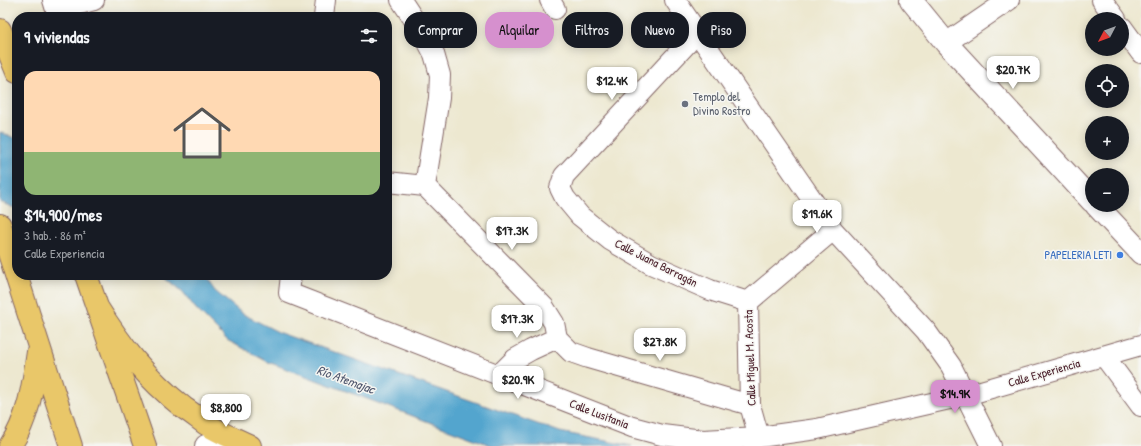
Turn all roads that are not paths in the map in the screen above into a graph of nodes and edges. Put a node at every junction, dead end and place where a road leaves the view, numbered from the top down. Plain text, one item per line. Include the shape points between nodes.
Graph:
1 (94, 0) edge
2 (326, 0) edge
3 (401, 0) edge
4 (675, 0) edge
5 (911, 0) edge
6 (1010, 0) edge
7 (1102, 0) edge
8 (54, 5) edge
9 (325, 12) edge
10 (1111, 12) edge
11 (0, 30) edge
12 (697, 33) edge
13 (697, 35) edge
14 (1129, 37) edge
15 (946, 43) junction
16 (708, 48) edge
17 (1141, 53) edge
18 (12, 60) edge
19 (392, 183) edge
20 (425, 186) junction
21 (1085, 193) edge
22 (1103, 212) edge
23 (0, 224) edge
24 (833, 230) junction
25 (1141, 253) edge
26 (12, 262) edge
27 (18, 280) edge
28 (88, 280) edge
29 (290, 284) edge
30 (748, 302) junction
31 (96, 307) junction
32 (557, 338) junction
33 (1141, 345) edge
34 (39, 347) junction
35 (1104, 356) junction
36 (499, 375) junction
37 (967, 395) junction
38 (750, 405) junction
39 (1141, 406) edge
40 (759, 437) junction
41 (668, 441) edge
42 (10, 446) edge
43 (71, 446) edge
44 (145, 446) edge
45 (206, 446) edge
46 (246, 446) edge
47 (250, 446) edge
48 (992, 446) edge

1 - 8 street
2 - 9 street
3 - 20 street via 434,54 440,75 439,98
4 - 12 street
5 - 15 street
6 - 15 street
7 - 10 street
11 - 18 highway
13 - 30 street, Calle Juana Barragán via 564,176 560,188 580,216 610,240 651,264 710,290
14 - 17 street
15 - 21 street
16 - 24 street
19 - 20 street
20 - 32 street via 544,306 554,323
22 - 25 street
23 - 26 highway
24 - 30 street
24 - 37 street via 926,331 951,366
27 - 34 highway
28 - 31 highway
29 - 36 street, Calle Lusitania
30 - 38 street, Calle Miguel M. Acosta
31 - 44 highway
31 - 47 highway via 133,359 169,396 208,425
32 - 36 street via 515,359
32 - 38 street via 571,352 588,358
33 - 35 street, Calle Experiencia
34 - 42 highway via 28,410
34 - 43 highway
35 - 37 street, Calle Experiencia
35 - 39 street
36 - 41 street, Calle Lusitania
37 - 40 street, Calle Experiencia via 817,429
37 - 48 street
38 - 40 street, Calle Miguel M. Acosta
40 - 41 street, Calle Lusitania
45 - 46 street

